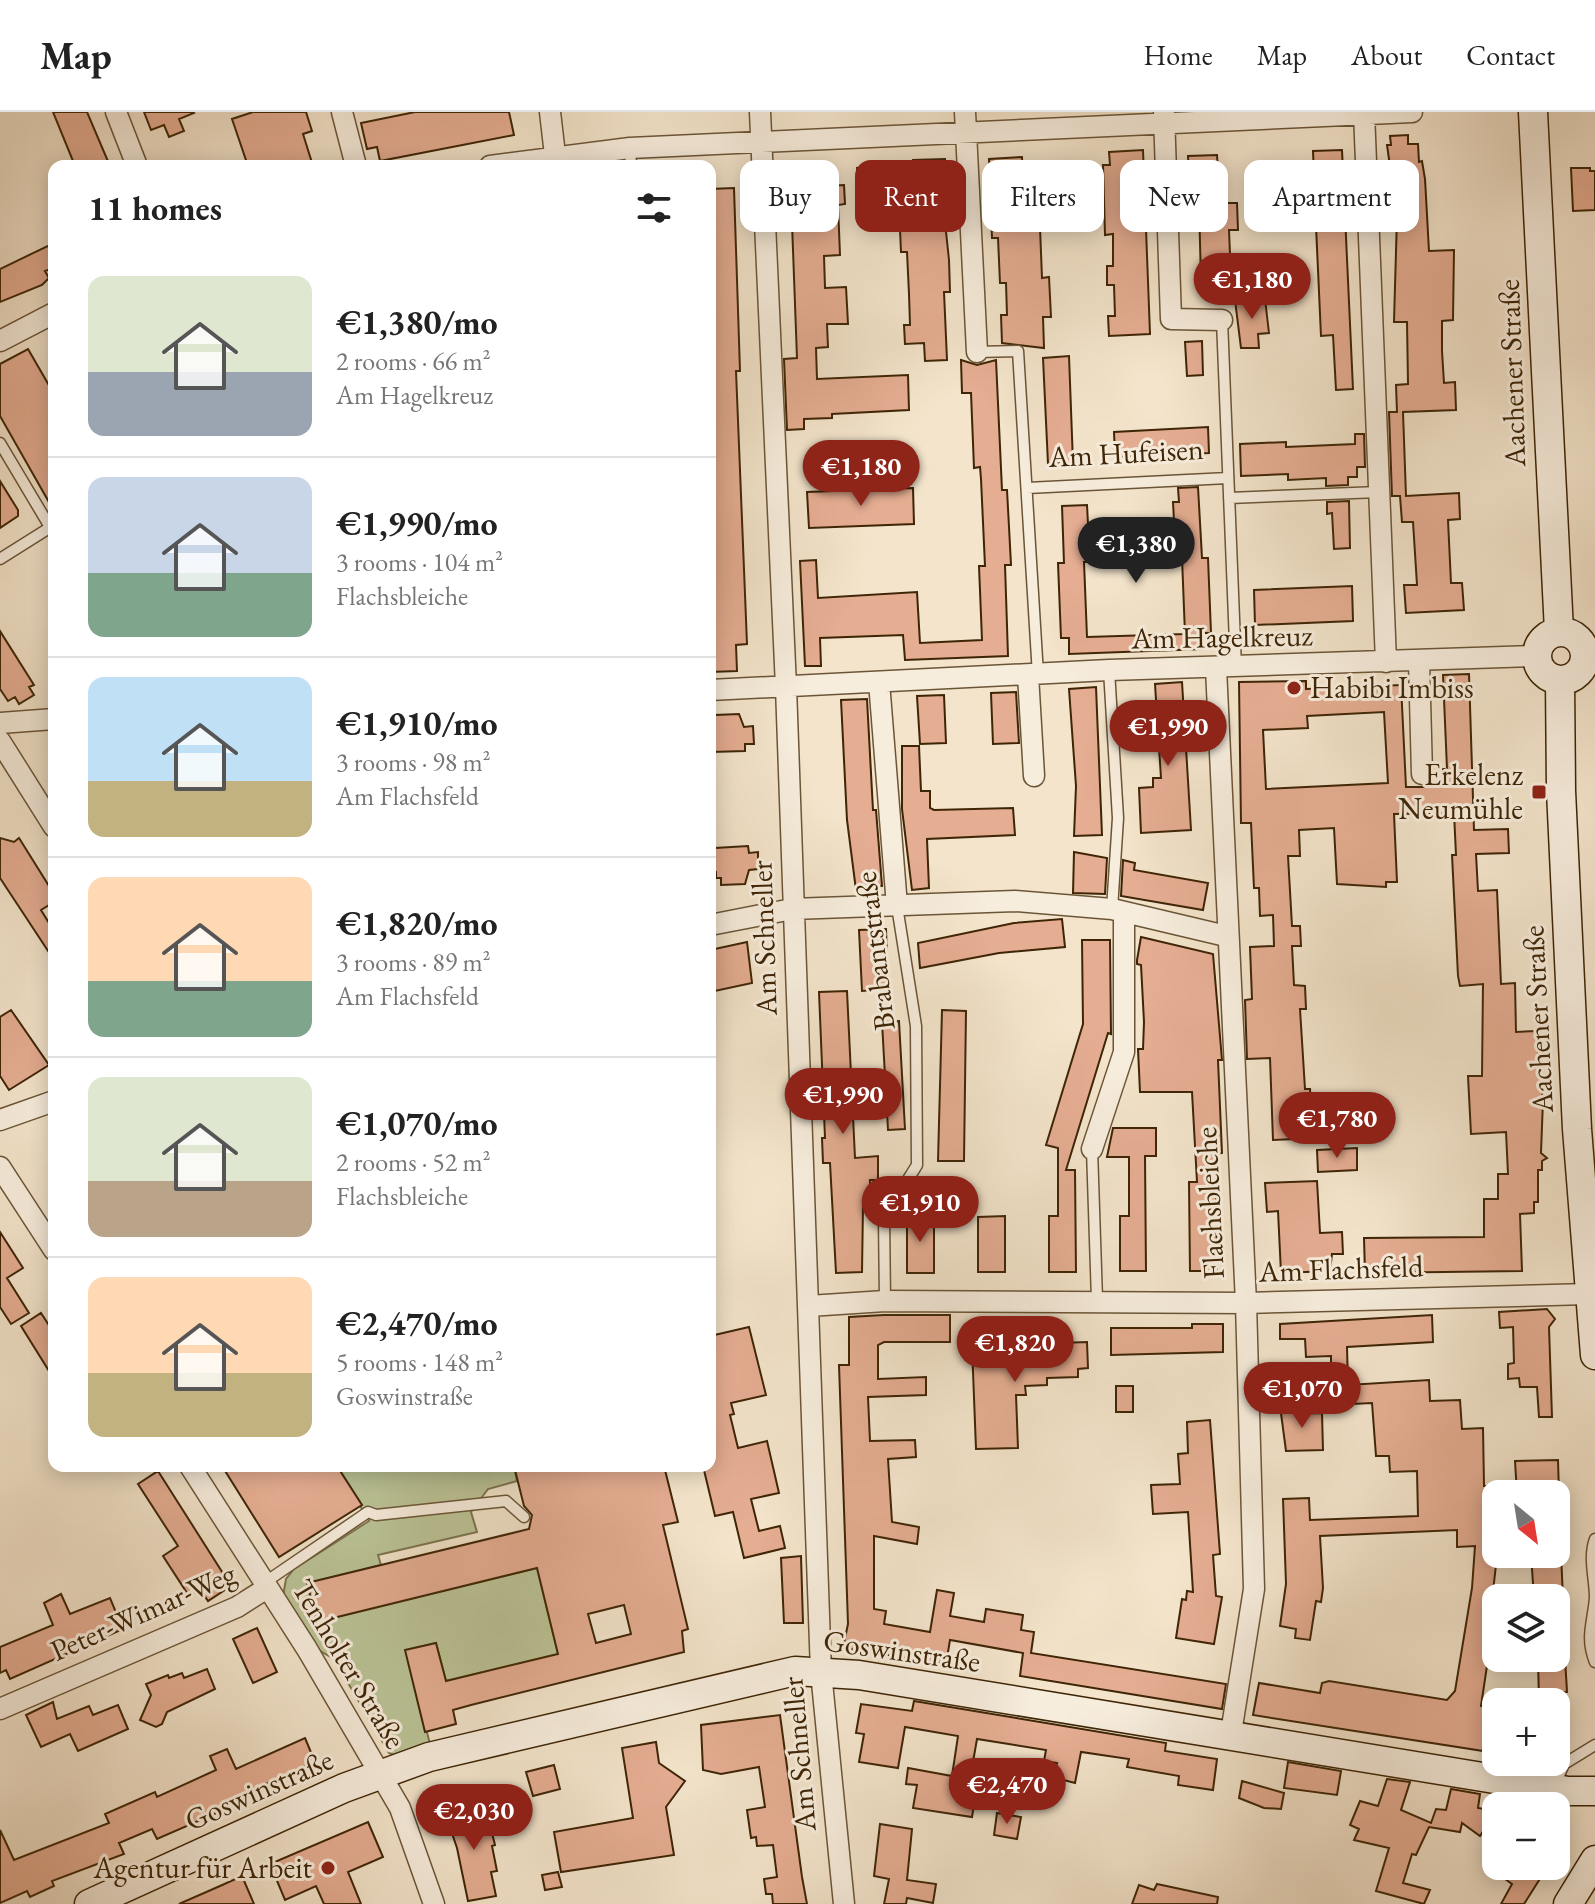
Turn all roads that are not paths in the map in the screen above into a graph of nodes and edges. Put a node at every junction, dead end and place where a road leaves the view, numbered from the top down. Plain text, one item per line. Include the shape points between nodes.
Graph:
1 (116, 112) edge
2 (342, 112) edge
3 (550, 112) edge
4 (760, 112) edge
5 (1412, 112) edge
6 (1533, 112) edge
7 (1364, 113) edge
8 (1164, 118) edge
9 (966, 122) edge
10 (762, 145) junction
11 (555, 155) junction
12 (630, 157) edge
13 (135, 160) edge
14 (354, 160) edge
15 (528, 160) edge
16 (48, 316) edge
17 (1222, 320) joint
18 (0, 341) edge
19 (977, 352) joint
20 (0, 443) edge
21 (1228, 478) junction
22 (1027, 488) junction
23 (1379, 492) junction
24 (1229, 498) junction
25 (48, 520) edge
26 (48, 529) edge
27 (0, 559) edge
28 (1559, 631) junction
29 (1537, 656) junction
30 (1590, 657) edge
31 (1419, 661) junction
32 (1386, 662) junction
33 (1226, 668) junction
34 (1109, 670) junction
35 (1033, 675) junction
36 (1560, 680) junction
37 (879, 682) junction
38 (786, 687) junction
39 (716, 690) edge
40 (48, 719) edge
41 (0, 723) edge
42 (0, 741) edge
43 (1422, 774) dead end
44 (1034, 776) dead end
45 (48, 817) edge
46 (897, 906) junction
47 (792, 909) junction
48 (1118, 912) junction
49 (716, 924) edge
50 (1226, 936) junction
51 (48, 1103) edge
52 (0, 1120) edge
53 (1586, 1128) edge
54 (1092, 1149) joint
55 (0, 1167) edge
56 (48, 1241) edge
57 (1588, 1294) junction
58 (1097, 1300) junction
59 (885, 1301) junction
60 (1246, 1303) junction
61 (809, 1306) junction
62 (1595, 1355) edge
63 (194, 1472) edge
64 (524, 1517) dead end
65 (1595, 1539) edge
66 (265, 1586) junction
67 (1595, 1662) edge
68 (821, 1672) junction
69 (0, 1709) edge
70 (1231, 1733) junction
71 (1595, 1745) edge
72 (380, 1773) junction
73 (1553, 1789) junction
74 (1595, 1791) edge
75 (1595, 1860) edge
76 (89, 1904) edge
77 (434, 1904) edge
78 (844, 1904) edge
79 (1568, 1904) edge

1 - 13 street
2 - 14 street
3 - 11 street
4 - 10 street, Am Schneller
5 - 7 street
6 - 28 main road, Aachener Straße
7 - 8 street
7 - 23 street
8 - 9 street
8 - 17 street via 1171,319
9 - 10 street
9 - 19 street
10 - 12 street
10 - 38 street, Am Schneller
11 - 12 street
11 - 15 street
16 - 18 street
17 - 21 lane, Am Hufeisen
19 - 22 lane, Am Hufeisen via 1018,351
20 - 25 lane
21 - 22 lane, Am Hufeisen
21 - 24 lane, Am Hufeisen
22 - 35 lane, Am Hufeisen
23 - 24 lane, Am Hufeisen
23 - 32 street
24 - 33 lane, Am Hufeisen
26 - 27 lane
28 - 29 main road via 1543,639
28 - 30 main road via 1578,638
29 - 31 street, Am Hagelkreuz
29 - 36 main road via 1547,675
30 - 36 main road via 1580,671
31 - 32 street, Am Hagelkreuz
31 - 43 street
32 - 33 street, Am Hagelkreuz
33 - 34 street, Am Hagelkreuz
33 - 50 street, Flachsbleiche
34 - 35 street, Am Hagelkreuz
34 - 48 lane
35 - 37 street, Am Hagelkreuz
35 - 44 street
36 - 53 main road, Aachener Straße via 1561,791
37 - 38 street, Am Hagelkreuz
37 - 46 street, Brabantstraße
38 - 39 street, Am Hagelkreuz
38 - 47 street, Am Schneller
40 - 41 street
42 - 45 street
46 - 47 street
46 - 48 street via 1015,901
46 - 59 lane, Brabantstraße via 916,1026 917,1165 884,1218
47 - 49 street
47 - 61 street, Am Schneller
48 - 50 street
48 - 54 street via 1124,1052
50 - 60 street, Flachsbleiche
51 - 52 street
53 - 57 main road, Aachener Straße
54 - 58 lane
55 - 56 street
57 - 60 street, Am Flachsfeld
57 - 62 main road, Aachener Straße
58 - 59 street, Am Flachsfeld
58 - 60 street, Am Flachsfeld
59 - 61 street, Am Flachsfeld
60 - 70 street, Flachsbleiche via 1254,1589
61 - 68 street, Am Schneller
63 - 66 street, Tenholter Straße
64 - 66 lane via 506,1501 368,1512
65 - 67 lane via 1595,1600 1589,1616
66 - 69 street, Peter-Wimar-Weg via 237,1607
66 - 72 street, Tenholter Straße
68 - 70 main road, Goswinstraße
68 - 72 main road, Goswinstraße via 780,1675
68 - 78 street, Am Schneller
70 - 73 main road, Goswinstraße
71 - 73 lane via 1564,1764
72 - 76 main road, Goswinstraße
72 - 77 street, Tenholter Straße via 400,1808
73 - 74 main road, Goswinstraße
75 - 79 main road

